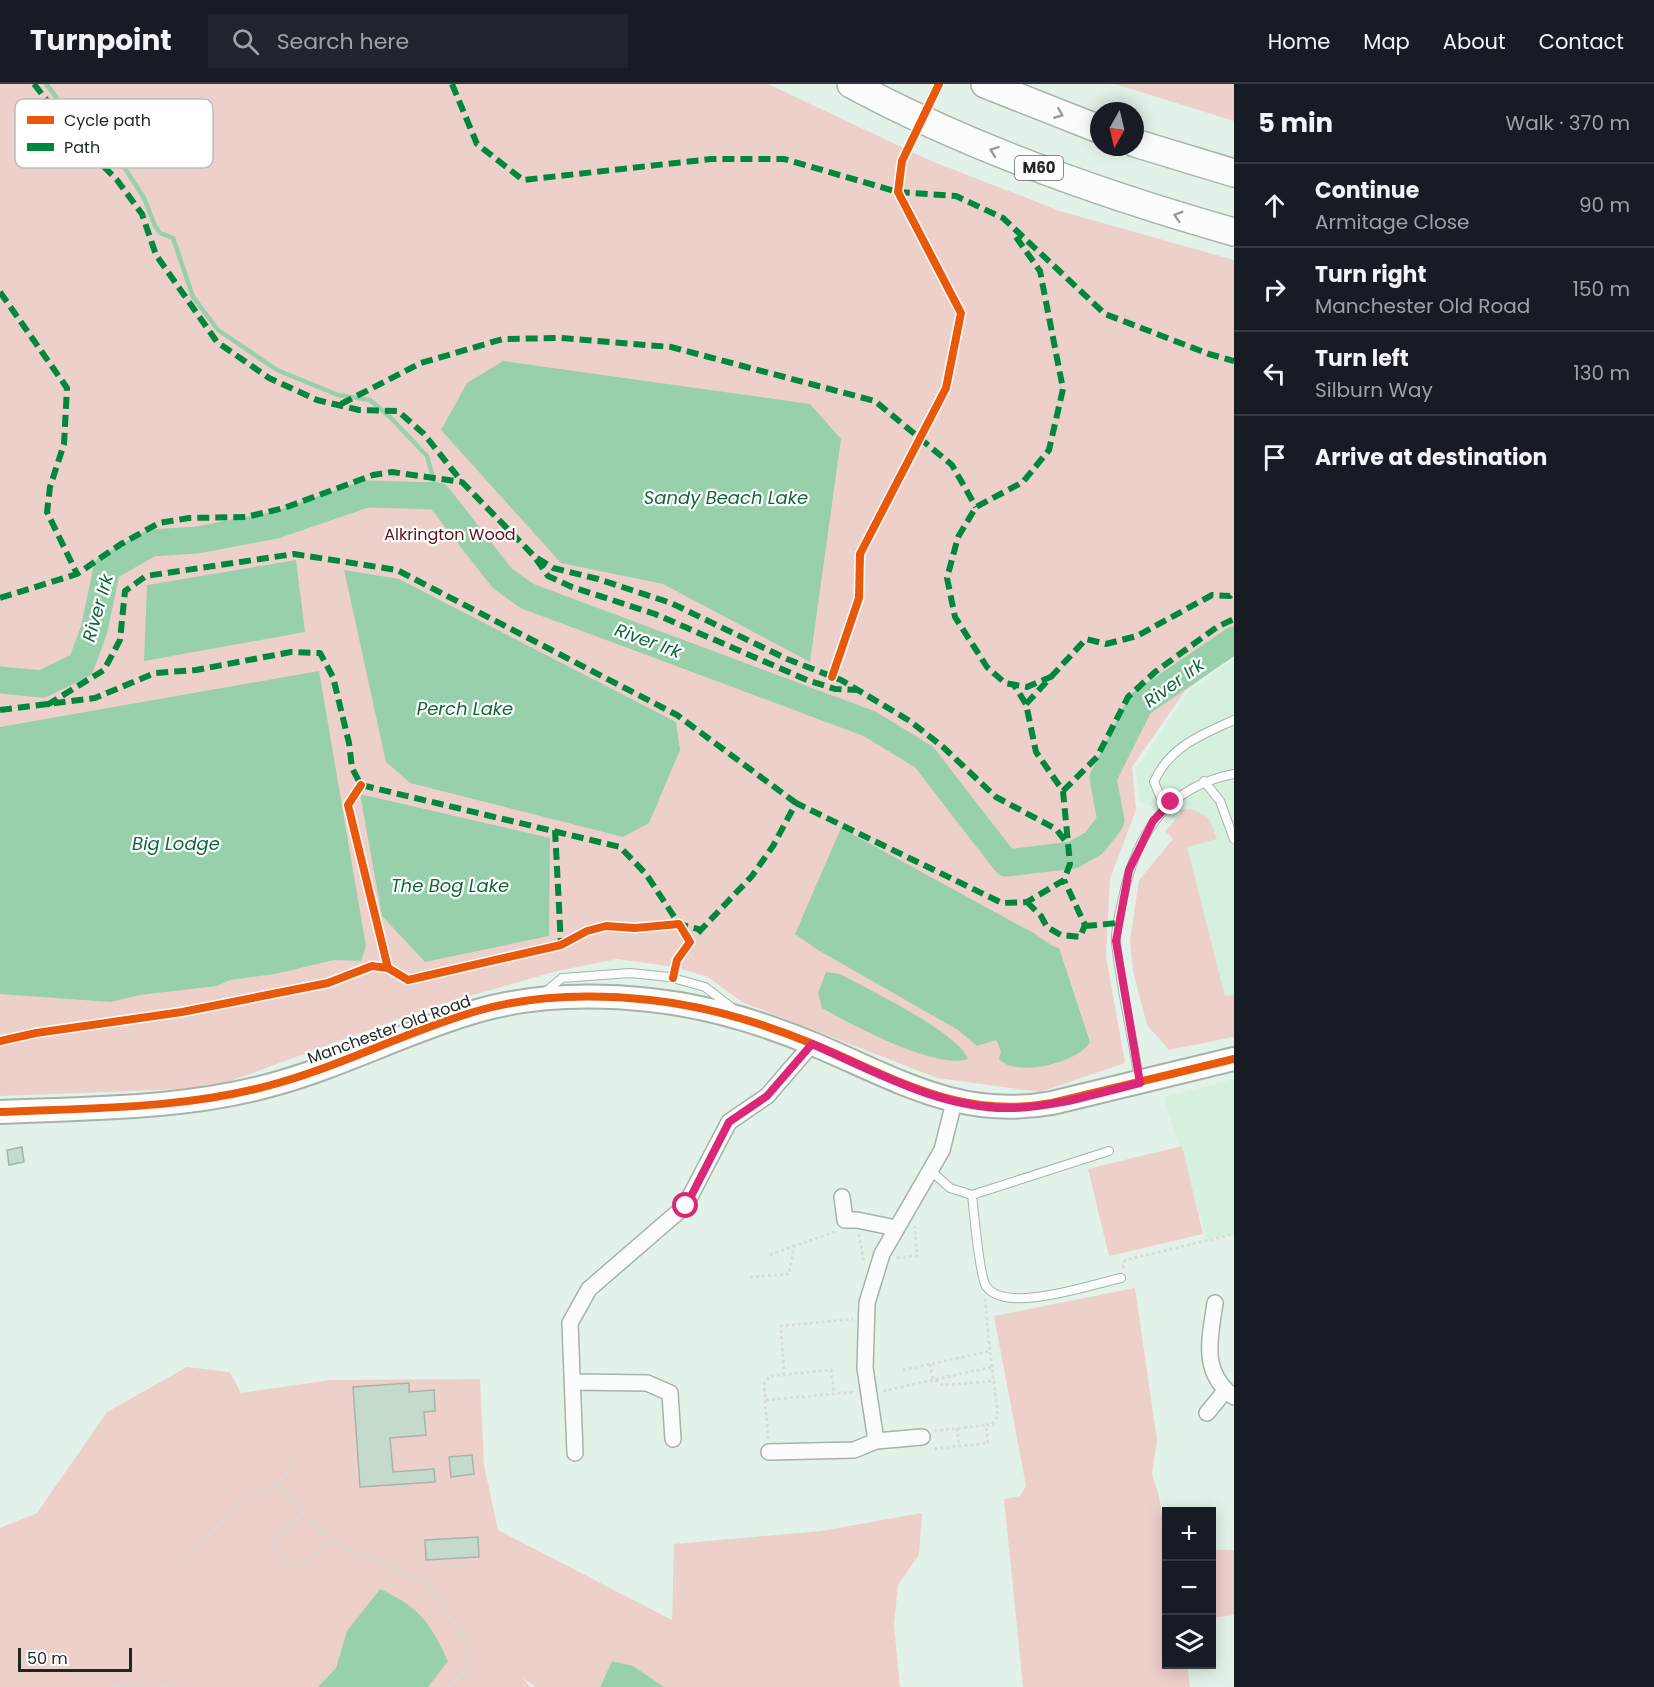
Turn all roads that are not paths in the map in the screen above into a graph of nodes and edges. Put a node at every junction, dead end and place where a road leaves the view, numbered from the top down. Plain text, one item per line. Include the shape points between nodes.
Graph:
1 (851, 84) edge
2 (985, 84) edge
3 (1090, 125) edge
4 (1144, 146) edge
5 (1234, 173) edge
6 (1234, 232) edge
7 (1234, 720) edge
8 (1234, 774) edge
9 (1204, 781) junction
10 (1171, 802) junction
11 (1234, 838) edge
12 (812, 1044) junction
13 (1234, 1059) edge
14 (1140, 1083) junction
15 (954, 1102) junction
16 (0, 1112) edge
17 (1109, 1151) dead end
18 (930, 1170) junction
19 (972, 1195) junction
20 (842, 1197) dead end
21 (896, 1228) junction
22 (1121, 1278) road end
23 (1215, 1303) dead end
24 (573, 1382) junction
25 (1230, 1393) edge
26 (1208, 1413) dead end
27 (922, 1437) road end
28 (674, 1439) dead end
29 (876, 1441) junction
30 (769, 1452) road end
31 (575, 1453) dead end

6 -> 1 highway, M60 via 1079,184 976,143
2 -> 3 highway
4 - 5 highway
7 - 10 lane via 1183,745 1160,768 1154,782 1161,798
8 - 9 lane
9 - 10 lane
9 - 11 lane via 1220,801
10 - 14 lane via 1153,821 1129,870 1116,941
12 - 15 main road, Manchester Old Road
12 - 16 main road, Manchester Old Road via 716,1010 598,997 536,1000 477,1011 322,1069 236,1093 191,1100
12 - 24 street via 767,1096 729,1122 686,1206 589,1289 570,1323
13 - 14 main road, Manchester Old Road
14 - 15 main road, Manchester Old Road via 1031,1107 993,1108
15 - 18 street via 942,1150
17 - 19 lane
18 - 19 lane via 951,1188
18 - 21 street
19 - 22 lane via 984,1284 996,1296 1025,1299
20 - 21 street via 845,1220
21 - 29 street via 882,1254 867,1303 864,1395
23 - 25 street via 1208,1352 1217,1380
24 - 28 street via 647,1383 670,1393
24 - 31 street
25 - 26 street
27 - 29 street
29 - 30 street via 854,1450

